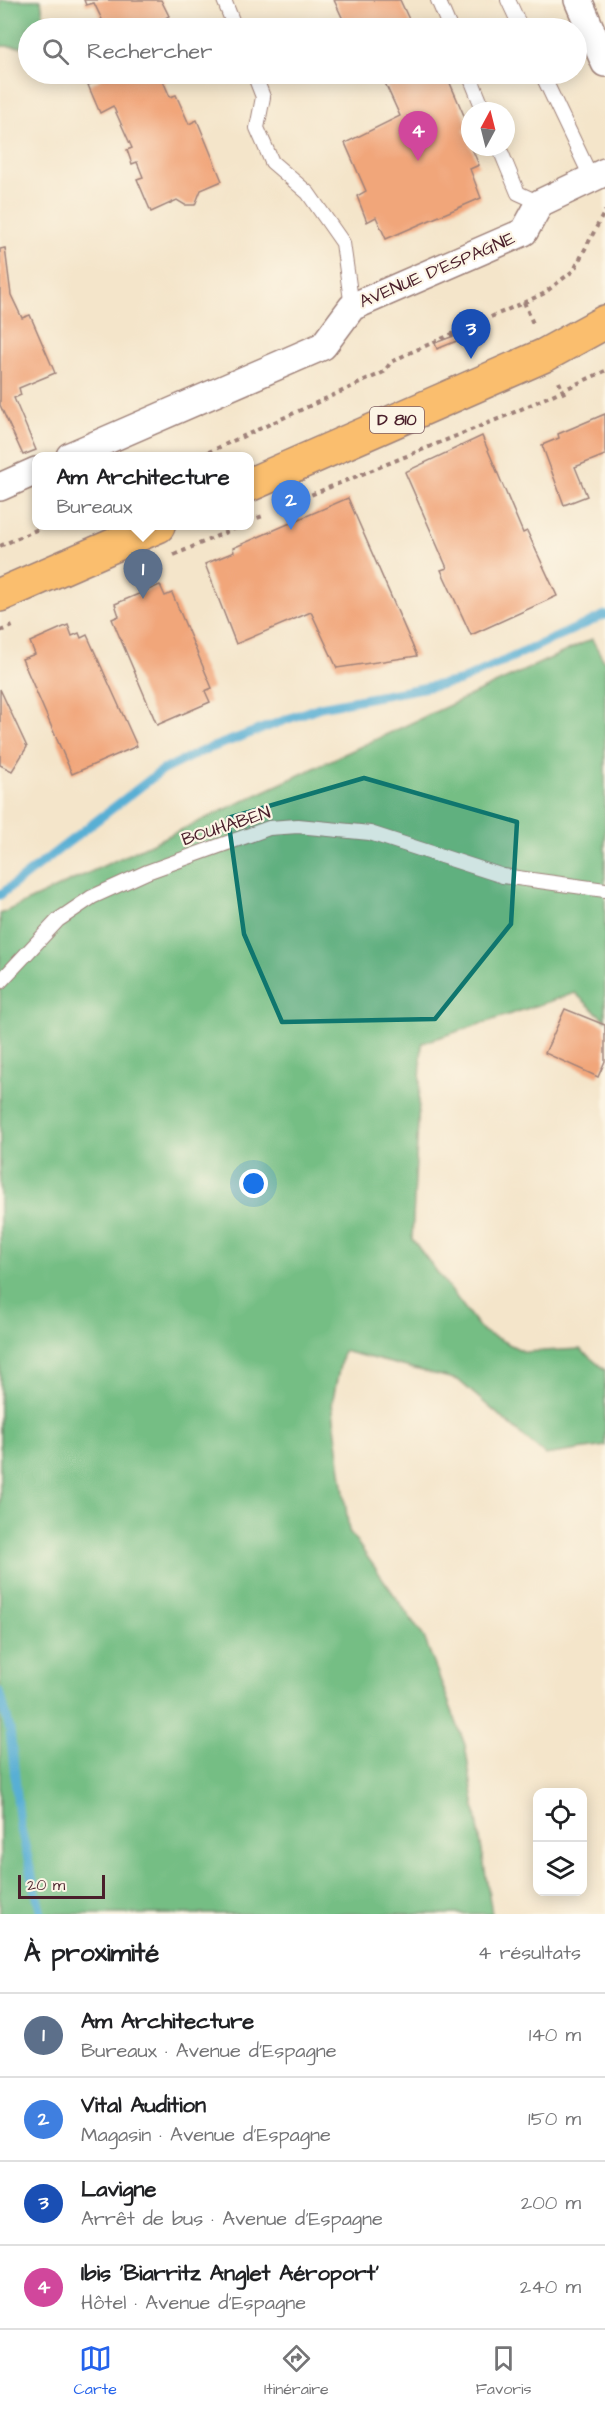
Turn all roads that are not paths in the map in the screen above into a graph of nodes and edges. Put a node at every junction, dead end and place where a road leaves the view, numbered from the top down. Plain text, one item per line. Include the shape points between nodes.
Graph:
1 (224, 0) edge
2 (438, 0) edge
3 (508, 0) edge
4 (578, 0) edge
5 (231, 18) edge
6 (446, 18) edge
7 (516, 18) edge
8 (586, 18) edge
9 (587, 21) edge
10 (605, 63) edge
11 (258, 84) edge
12 (473, 84) edge
13 (548, 84) edge
14 (480, 102) edge
15 (503, 156) edge
16 (598, 175) edge
17 (540, 202) junction
18 (352, 307) junction
19 (605, 322) edge
20 (79, 452) edge
21 (32, 473) edge
22 (254, 483) edge
23 (0, 487) edge
24 (147, 530) edge
25 (0, 595) edge
26 (605, 890) edge
27 (0, 982) edge

1 - 5 lane
2 - 6 lane
3 - 7 lane
4 - 8 street
9 - 10 street
11 - 18 lane via 263,97 257,128 272,162 308,193 343,243
12 - 14 lane
13 - 16 lane
15 - 17 lane via 518,193
16 - 17 street
17 - 18 street, AVENUE D'ESPAGNE via 524,232
18 - 20 street, AVENUE D'ESPAGNE via 323,346
19 - 22 main road, D 810 via 545,355
21 - 23 street
24 - 25 main road
26 - 27 lane, BOUHABEN via 502,876 370,833 298,826 269,828 147,872 92,897 58,920

